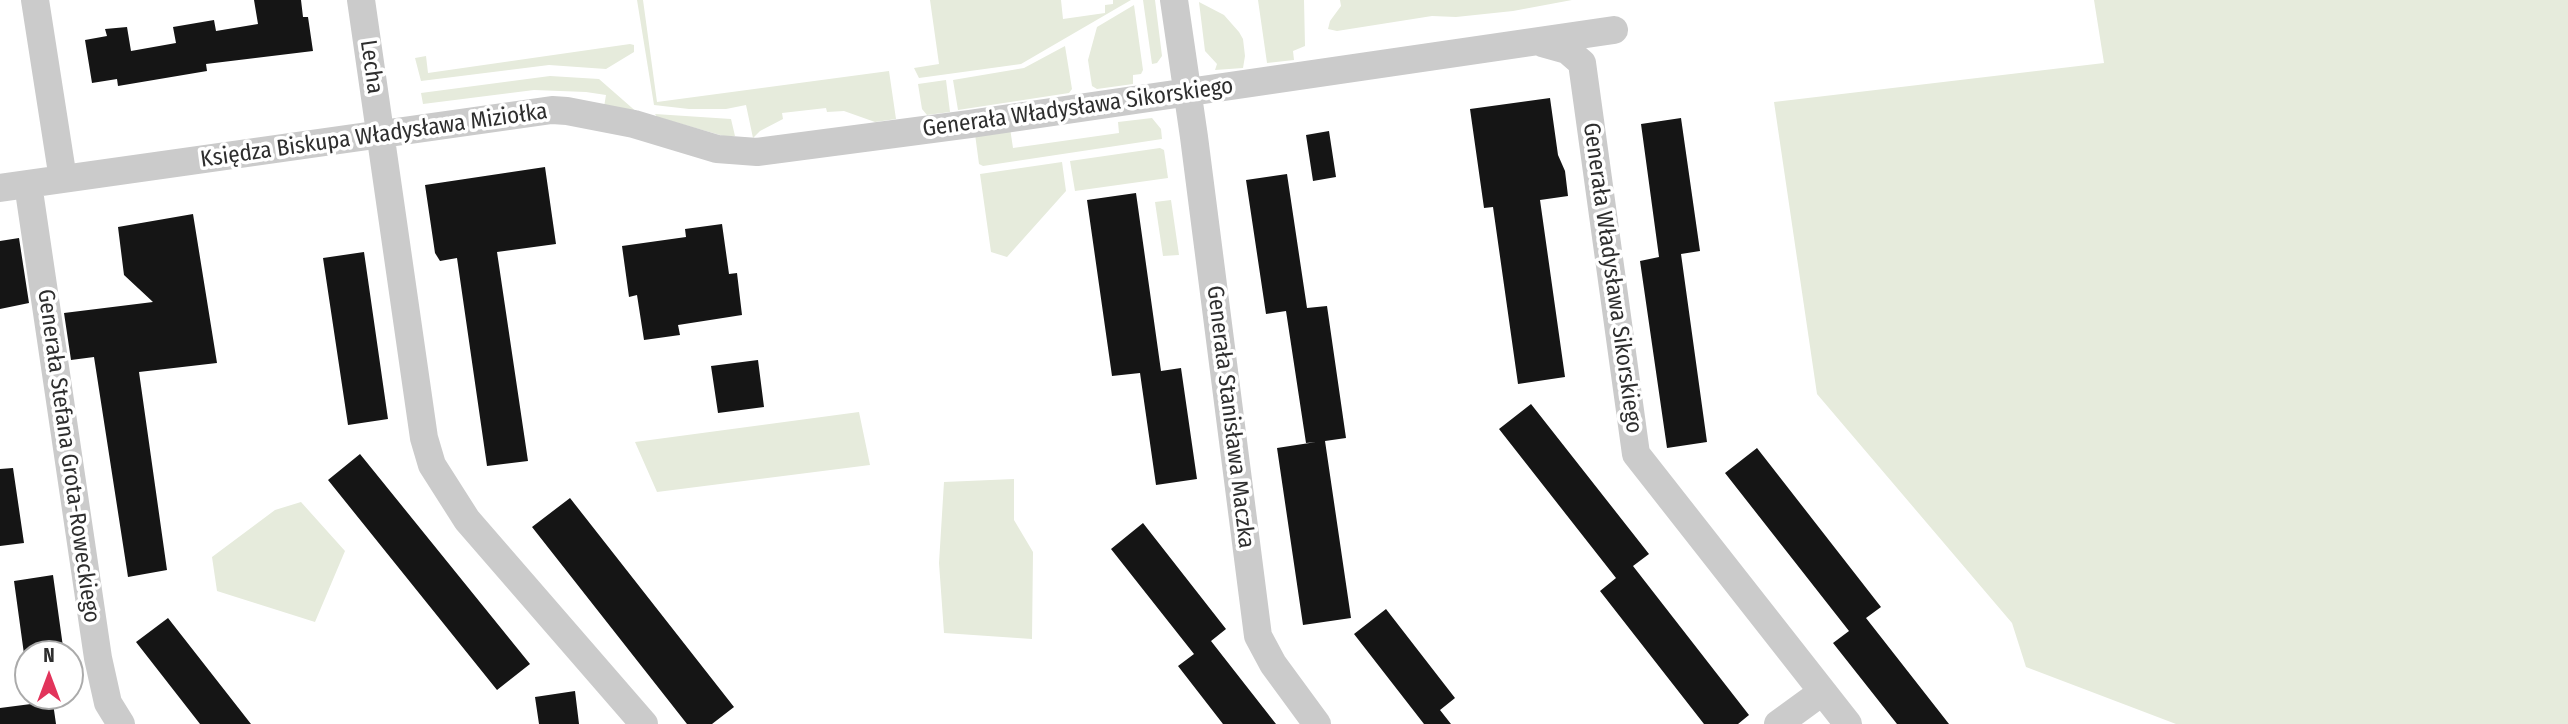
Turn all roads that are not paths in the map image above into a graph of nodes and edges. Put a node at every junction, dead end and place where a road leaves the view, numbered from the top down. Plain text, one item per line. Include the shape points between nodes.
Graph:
1 (35, 0) edge
2 (361, 0) edge
3 (1174, 0) edge
4 (1614, 30) dead end
5 (1537, 41) junction
6 (1186, 92) junction
7 (911, 132) joint
8 (380, 134) junction
9 (63, 179) junction
10 (28, 184) junction
11 (0, 188) edge
12 (1822, 692) junction
13 (121, 724) edge
14 (644, 724) edge
15 (1317, 724) edge
16 (1778, 724) edge
17 (1848, 724) edge

1 - 9 street
2 - 8 street, Lecha
3 - 6 street
4 - 5 street, Generała Władysława Sikorskiego
5 - 6 street, Generała Władysława Sikorskiego
5 - 12 street, Generała Władysława Sikorskiego via 1567,50 1582,63 1636,454
6 - 7 street, Generała Władysława Sikorskiego
6 - 15 street, Generała Stanisława Maczka via 1258,636 1272,664
7 - 8 street, Księdza Biskupa Władysława Miziołka via 757,152 716,149 616,119 552,110
8 - 9 street, Księdza Biskupa Władysława Miziołka
8 - 14 street, Lecha via 424,438 432,465 467,520
9 - 10 street, Księdza Biskupa Władysława Miziołka
10 - 11 street, Księdza Biskupa Władysława Miziołka
10 - 13 street, Generała Stefana Grota-Roweckiego via 98,658 108,704
12 - 16 street
12 - 17 street, Generała Władysława Sikorskiego

